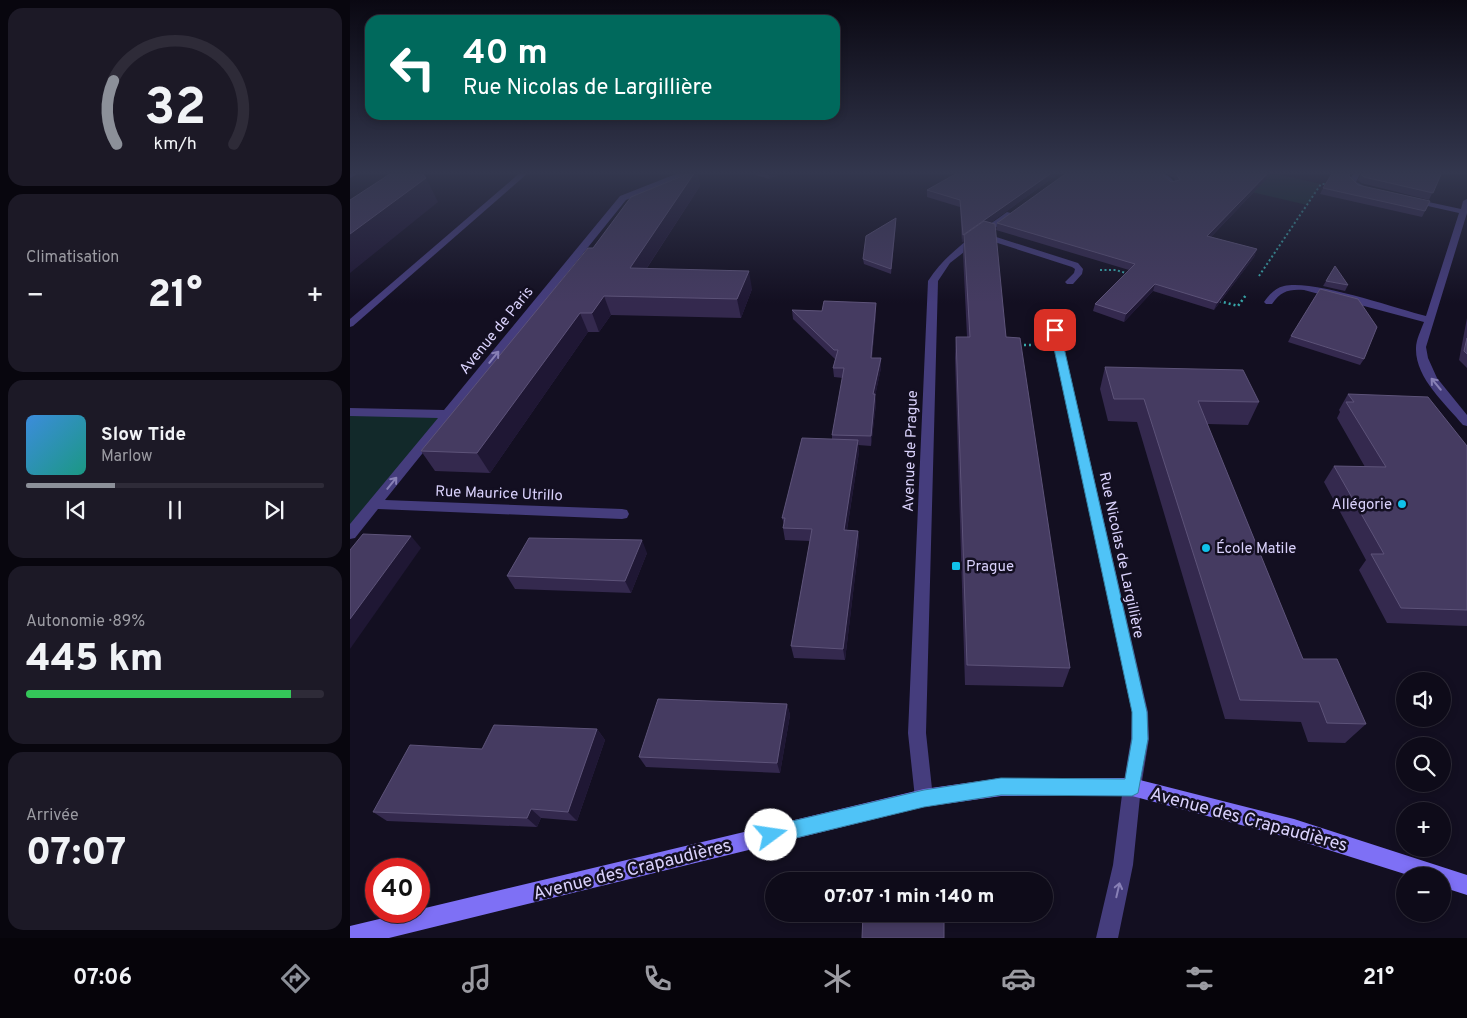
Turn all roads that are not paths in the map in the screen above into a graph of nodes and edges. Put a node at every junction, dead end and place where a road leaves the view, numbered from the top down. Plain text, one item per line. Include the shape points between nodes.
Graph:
1 (475, 216) edge
2 (609, 216) edge
3 (1008, 216) edge
4 (1463, 216) edge
5 (982, 235) junction
6 (1070, 282) dead end
7 (1269, 302) dead end
8 (1429, 320) junction
9 (350, 324) edge
10 (1055, 330) dead end
11 (350, 412) edge
12 (447, 414) junction
13 (1467, 422) edge
14 (374, 504) junction
15 (622, 514) dead end
16 (350, 534) edge
17 (1132, 787) junction
18 (924, 798) junction
19 (1411, 867) edge
20 (1451, 880) edge
21 (1467, 885) edge
22 (350, 937) edge
23 (1107, 938) edge

1 - 9 street
12 -> 2 street, Avenue de Paris
3 - 5 street, Avenue de Prague
4 - 8 street
5 - 6 street via 1075,265 1079,269 1078,274
5 - 18 street, Avenue de Prague via 948,259 932,281 916,733
7 - 8 street via 1274,292 1283,287 1301,287
13 -> 8 street via 1429,376 1421,360 1421,347
10 - 17 street, Rue Nicolas de Largillière via 1140,712 1140,739
11 - 12 street
14 -> 12 street, Avenue de Paris
14 - 15 street, Rue Maurice Utrillo
14 - 16 street, Avenue de Paris
17 - 18 street, Avenue des Crapaudières via 1001,786
17 - 19 street, Avenue des Crapaudières via 1294,829
23 -> 17 street, Rue Nicolas de Largillière via 1123,865
18 - 22 street, Avenue des Crapaudières
20 - 21 street, Avenue des Crapaudières

